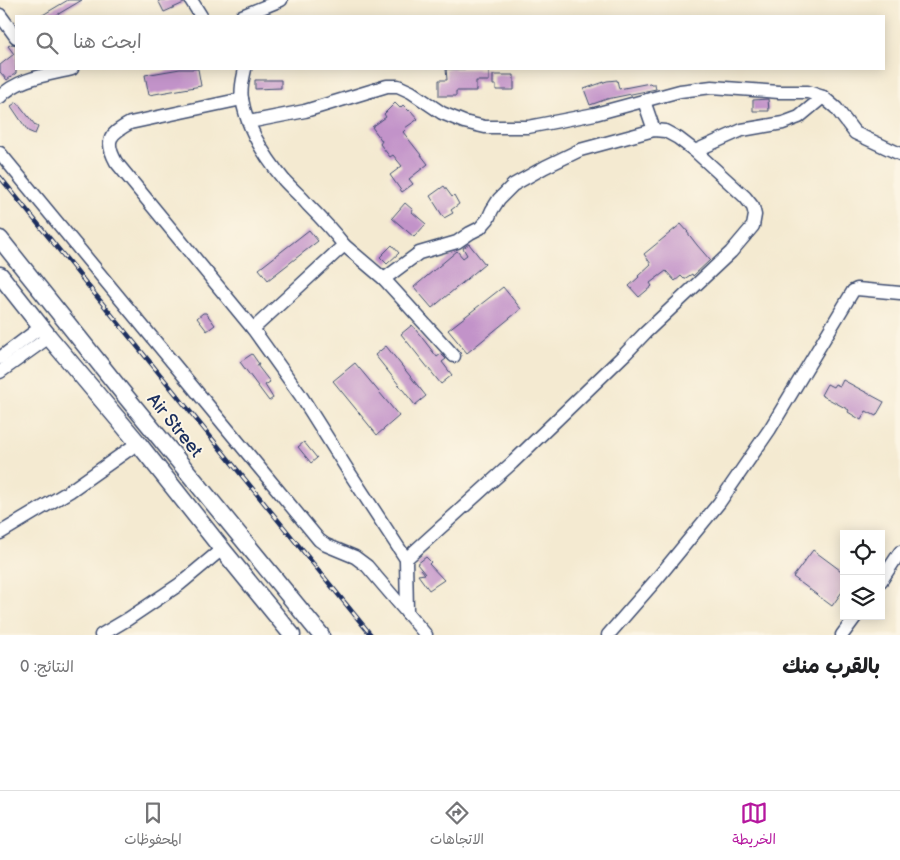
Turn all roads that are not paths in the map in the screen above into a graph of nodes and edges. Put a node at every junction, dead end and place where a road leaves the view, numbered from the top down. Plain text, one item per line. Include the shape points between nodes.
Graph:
1 (191, 0) edge
2 (281, 0) edge
3 (254, 13) edge
4 (0, 15) edge
5 (200, 15) edge
6 (15, 36) edge
7 (62, 70) edge
8 (244, 70) edge
9 (43, 72) edge
10 (0, 97) edge
11 (823, 97) junction
12 (242, 99) junction
13 (644, 101) junction
14 (249, 122) junction
15 (654, 130) junction
16 (695, 151) junction
17 (0, 153) edge
18 (900, 154) edge
19 (0, 239) edge
20 (344, 245) junction
21 (0, 275) edge
22 (384, 279) junction
23 (900, 293) edge
24 (253, 329) junction
25 (45, 332) junction
26 (454, 356) dead end
27 (0, 358) edge
28 (0, 372) edge
29 (138, 442) junction
30 (0, 533) edge
31 (222, 549) junction
32 (900, 552) edge
33 (406, 559) junction
34 (884, 575) edge
35 (407, 613) junction
36 (853, 620) edge
37 (101, 635) edge
38 (292, 635) edge
39 (321, 635) edge
40 (426, 635) edge
41 (608, 635) edge
42 (842, 635) edge

1 - 5 street
2 - 3 street
4 - 6 street
7 - 9 street
8 - 12 street
9 - 10 street via 12,87
11 - 13 street via 808,92 712,87 680,91
11 - 16 street via 800,117 742,130
11 - 18 street via 856,133
12 - 14 street
12 - 24 street via 130,123 116,131 110,141 110,152
13 - 14 street via 528,127 485,127 442,112 398,86 387,86 305,112
13 - 15 street
14 - 20 street via 271,163
15 - 16 street via 665,131
15 - 22 street via 580,150 545,167 513,185 499,199 480,228 457,242 419,252
16 - 33 street via 753,207 753,226 519,456
17 - 35 street via 319,540 355,556 368,566
19 - 39 main road, Air Street
20 - 22 street
20 - 24 street
21 - 25 main road
22 - 26 street
23 - 41 street via 853,290 770,429 719,503
24 - 33 street via 301,396
25 - 27 street
25 - 28 street
25 - 29 main road
29 - 30 street via 70,491
29 - 31 main road
31 - 37 street via 180,584
31 - 38 main road
32 - 34 street
33 - 35 street
35 - 40 street
36 - 42 street

